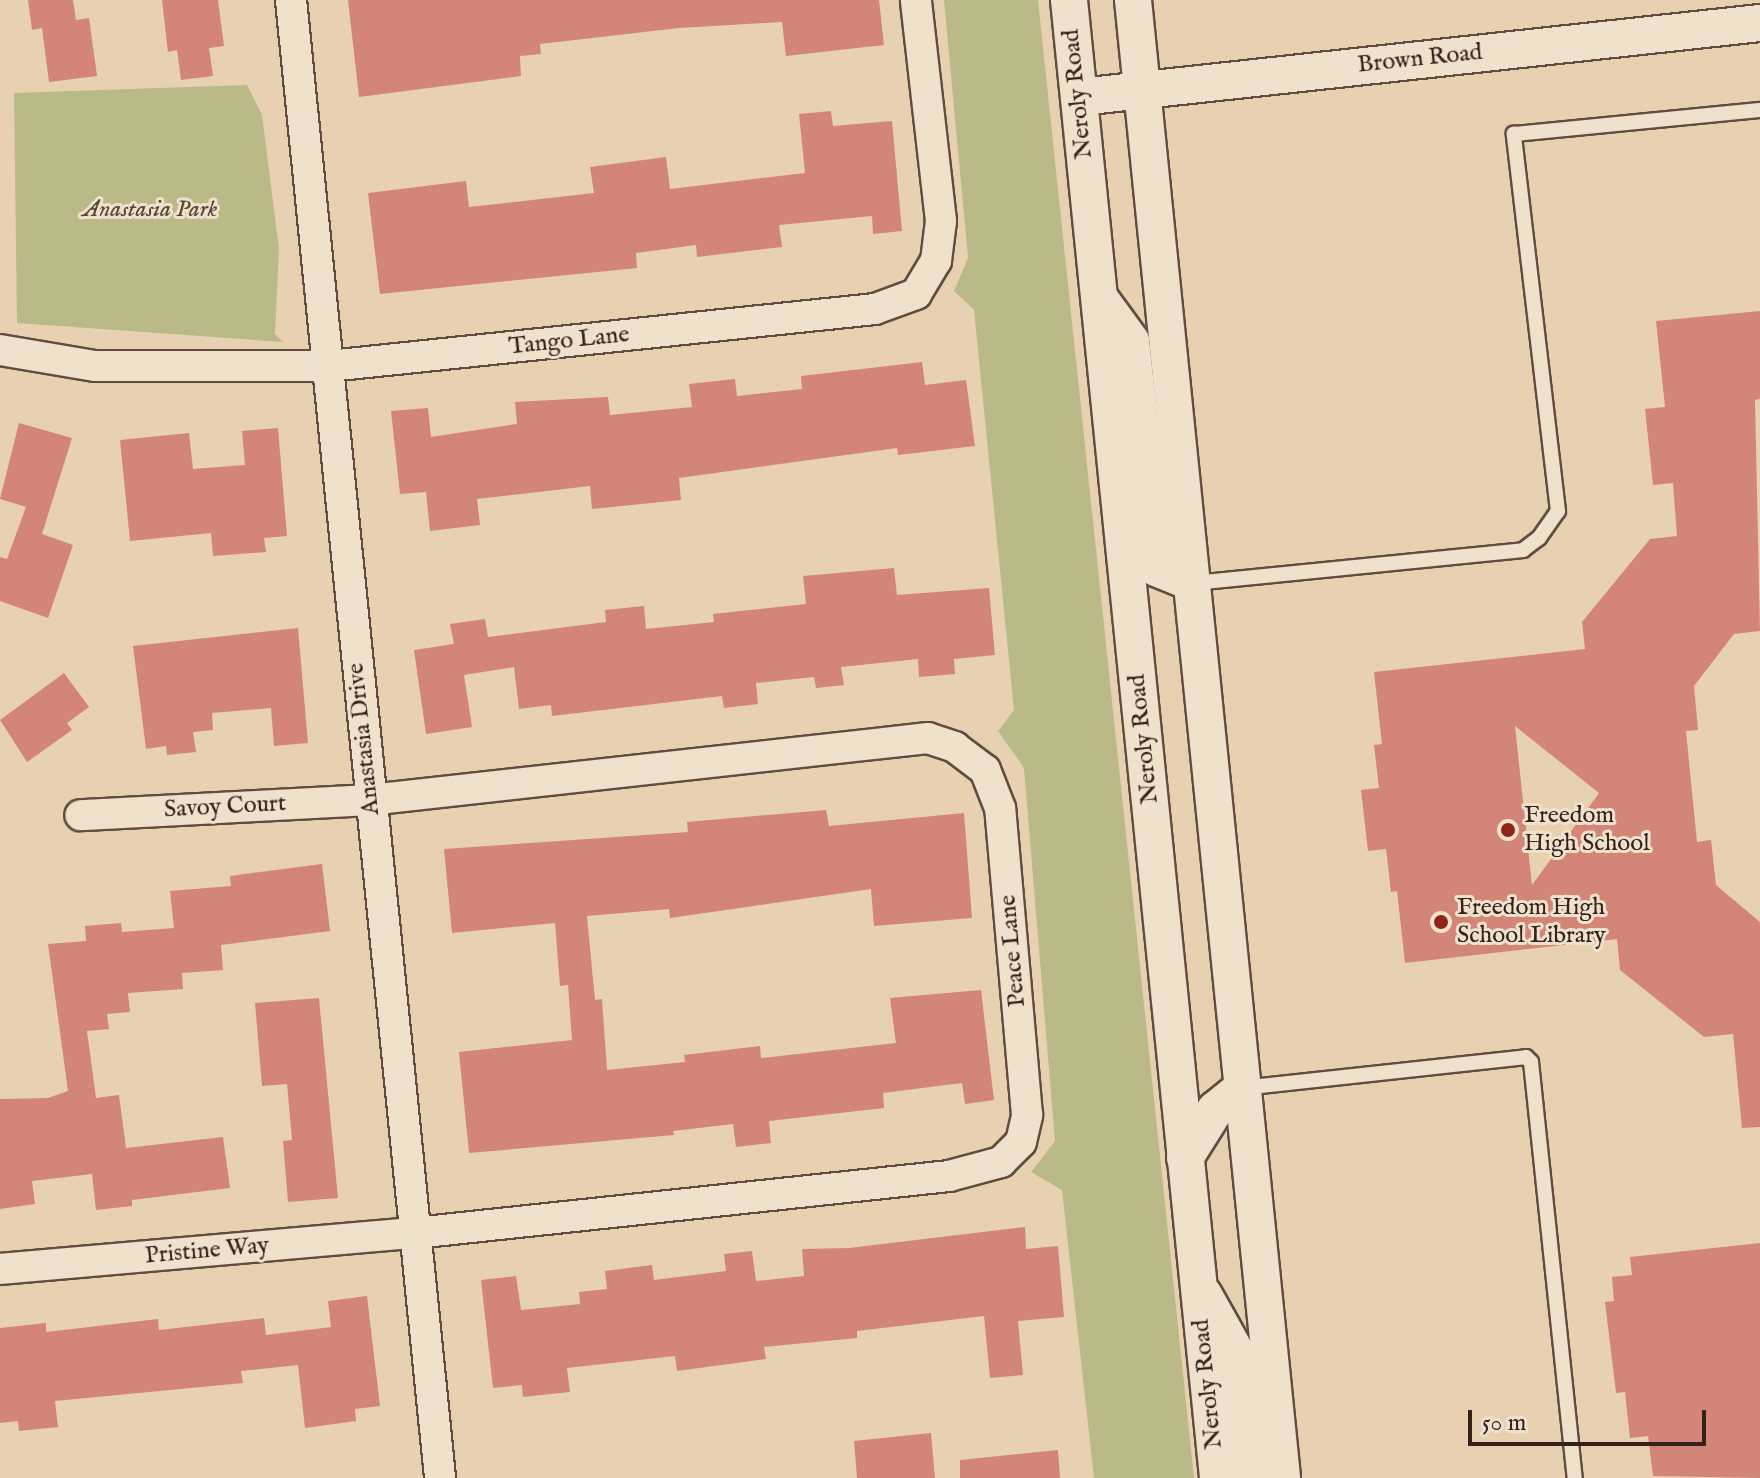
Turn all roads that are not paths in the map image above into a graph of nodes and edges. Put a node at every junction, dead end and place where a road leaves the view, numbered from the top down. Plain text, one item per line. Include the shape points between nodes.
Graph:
1 (291, 0) edge
2 (916, 0) edge
3 (1069, 0) edge
4 (1133, 0) edge
5 (1760, 23) edge
6 (1142, 89) junction
7 (1080, 97) junction
8 (1760, 110) edge
9 (1100, 299) junction
10 (0, 350) edge
11 (329, 366) junction
12 (1193, 583) junction
13 (370, 800) junction
14 (80, 815) dead end
15 (1242, 1088) junction
16 (1185, 1158) junction
17 (415, 1233) junction
18 (0, 1269) edge
19 (1198, 1283) junction
20 (440, 1478) edge
21 (1218, 1478) edge
22 (1250, 1478) edge
23 (1282, 1478) edge
24 (1575, 1478) edge

1 - 11 street, Anastasia Drive
2 - 11 street, Tango Lane via 941,221 936,261 916,294 875,309
3 - 7 street, Neroly Road
4 - 6 street
5 - 6 street, Brown Road
6 - 7 street, Brown Road
6 - 12 street
7 - 9 street, Neroly Road
8 - 12 lane via 1514,134 1558,511 1539,538 1523,550
9 - 12 street via 1131,341 1156,568
9 - 16 street, Neroly Road
10 - 11 street, Tango Lane via 95,366
11 - 13 street, Anastasia Drive
12 - 15 street
13 - 14 street, Savoy Court
13 - 17 street, Anastasia Drive
13 - 17 street, Peace Lane via 928,738 955,747 985,770 1001,823 1027,1115 1021,1142 1001,1162 949,1176
15 - 16 street via 1215,1110
15 - 23 street
15 - 24 lane via 1526,1057 1531,1062
16 - 19 street, Neroly Road
17 - 18 street, Pristine Way
17 - 20 street, Anastasia Drive
19 - 21 street, Neroly Road
19 - 22 street via 1237,1354

